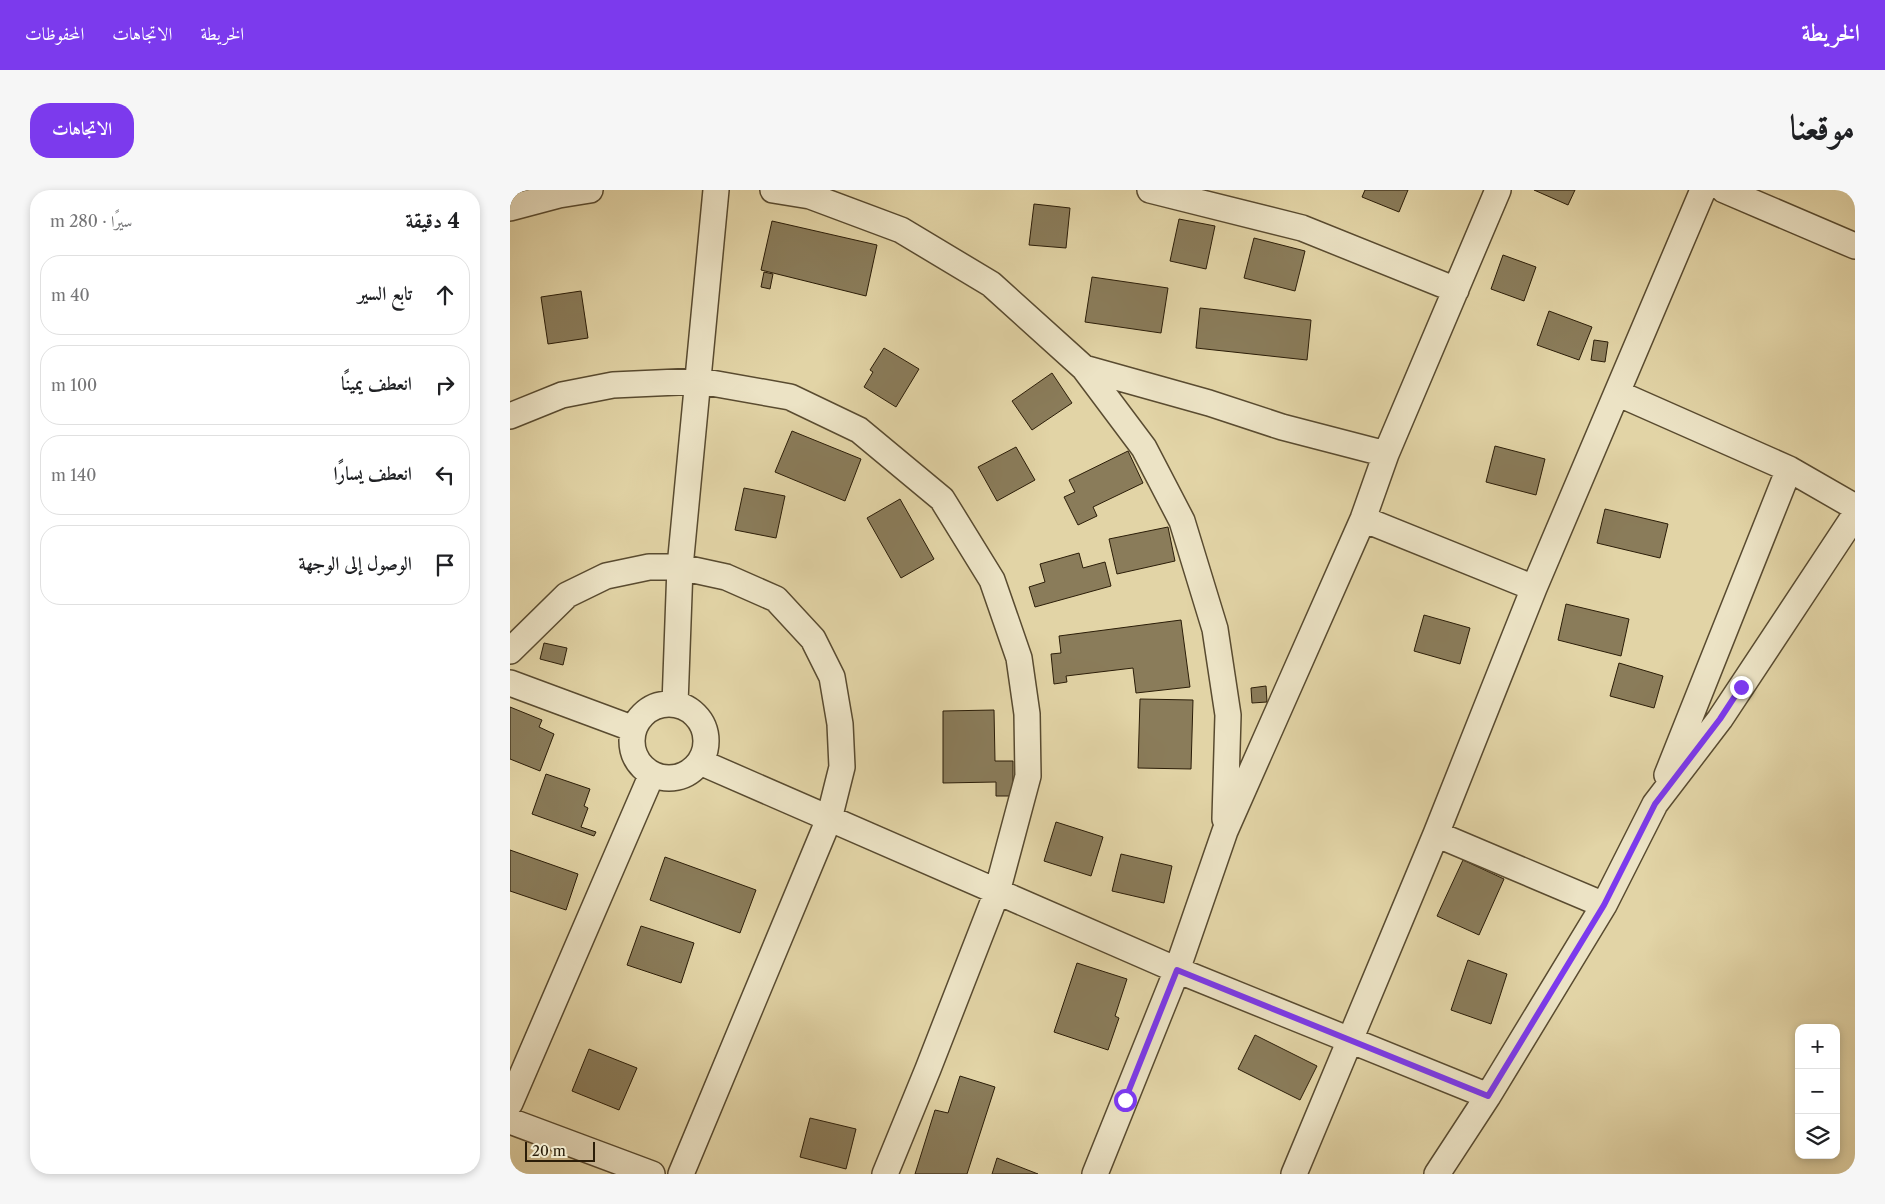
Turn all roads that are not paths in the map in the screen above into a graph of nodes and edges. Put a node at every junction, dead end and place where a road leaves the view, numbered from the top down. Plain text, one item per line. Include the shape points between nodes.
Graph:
1 (590, 190) edge
2 (716, 190) edge
3 (773, 190) edge
4 (1150, 190) edge
5 (1498, 190) edge
6 (1703, 190) edge
7 (1724, 190) edge
8 (510, 208) edge
9 (1855, 246) edge
10 (1456, 290) junction
11 (1084, 368) junction
12 (700, 381) junction
13 (1617, 393) junction
14 (510, 416) edge
15 (1386, 454) junction
16 (1789, 470) junction
17 (1855, 507) edge
18 (1855, 515) edge
19 (1363, 519) junction
20 (680, 567) junction
21 (1534, 588) junction
22 (510, 651) edge
23 (510, 683) edge
24 (675, 704) junction
25 (634, 729) junction
26 (700, 762) junction
27 (652, 774) junction
28 (1655, 804) junction
29 (829, 819) junction
30 (1225, 831) junction
31 (1436, 834) junction
32 (997, 892) junction
33 (1604, 905) junction
34 (1177, 970) junction
35 (1350, 1039) junction
36 (1488, 1096) junction
37 (510, 1103) edge
38 (510, 1121) edge
39 (652, 1174) edge
40 (681, 1174) edge
41 (885, 1174) edge
42 (1095, 1174) edge
43 (1294, 1174) edge
44 (1437, 1174) edge

1 - 8 street
2 - 12 street
3 - 11 street via 810,196 901,230 990,284
4 - 10 street via 1302,228
5 - 10 street
6 - 13 street
7 - 9 street
10 - 15 street
11 - 15 street via 1282,427
11 - 30 street via 1144,448 1182,521 1215,629 1228,715
12 - 14 street via 613,385 562,396
12 - 20 street
12 - 32 street via 790,397 859,430 942,499 992,580 1018,658 1027,714 1028,759 1028,776
13 - 16 street
13 - 21 street
15 - 19 street
16 - 17 street
16 - 28 street
18 - 28 street via 1720,719
19 - 21 street
19 - 30 street
20 - 22 street via 649,567 606,576 567,595
20 - 24 street
20 - 29 street via 726,577 776,599 813,638 832,677 840,724 842,766
21 - 31 street
23 - 25 street
24 - 25 street via 662,704 650,709 640,717
24 - 26 street via 687,708 703,726 705,751
25 - 27 street via 634,755
26 - 27 street via 691,772 678,777
26 - 29 street
27 - 37 street
28 - 33 street
29 - 32 street
29 - 40 street
30 - 34 street
31 - 33 street
31 - 35 street
32 - 34 street
32 - 41 street
33 - 36 street
34 - 35 street
34 - 42 street
35 - 36 street
35 - 43 street
36 - 44 street
38 - 39 street

